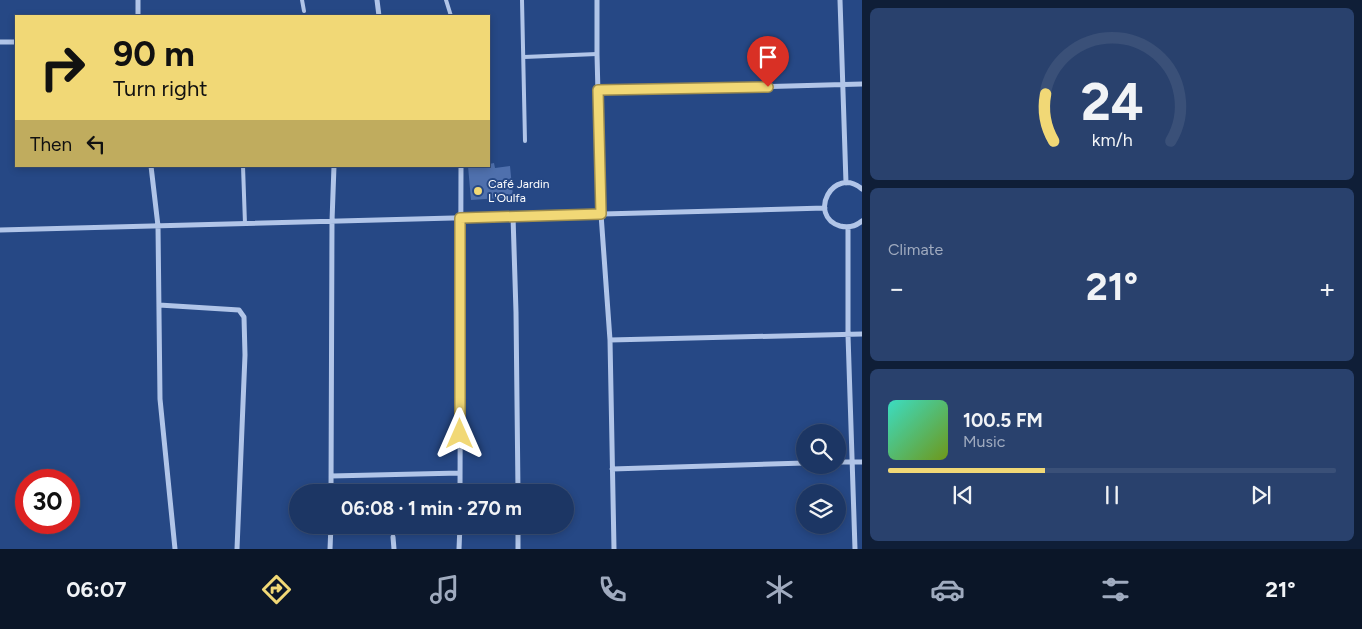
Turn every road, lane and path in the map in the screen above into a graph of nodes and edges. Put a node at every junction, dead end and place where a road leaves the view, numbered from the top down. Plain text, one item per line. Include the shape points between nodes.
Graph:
1 (138, 0) edge
2 (302, 0) edge
3 (377, 0) edge
4 (446, 0) edge
5 (522, 0) edge
6 (597, 0) edge
7 (840, 0) edge
8 (304, 11) dead end
9 (138, 15) edge
10 (379, 15) edge
11 (451, 15) edge
12 (0, 42) edge
13 (15, 42) edge
14 (597, 54) junction
15 (524, 57) junction
16 (862, 84) edge
17 (843, 85) junction
18 (598, 90) junction
19 (525, 140) dead end
20 (151, 167) edge
21 (243, 167) edge
22 (334, 167) edge
23 (461, 167) edge
24 (846, 183) junction
25 (862, 190) edge
26 (825, 208) junction
27 (601, 214) junction
28 (513, 216) junction
29 (460, 218) junction
30 (332, 221) junction
31 (862, 221) edge
32 (246, 224) junction
33 (158, 226) junction
34 (848, 227) junction
35 (0, 230) edge
36 (159, 305) junction
37 (848, 334) junction
38 (862, 334) edge
39 (610, 340) junction
40 (846, 462) edge
41 (851, 462) junction
42 (862, 462) edge
43 (796, 463) edge
44 (612, 469) junction
45 (460, 473) junction
46 (331, 476) junction
47 (331, 484) edge
48 (460, 484) edge
49 (518, 484) edge
50 (331, 534) edge
51 (460, 534) edge
52 (518, 534) edge
53 (392, 537) dead end
54 (175, 549) edge
55 (237, 549) edge
56 (330, 549) edge
57 (394, 549) edge
58 (460, 549) edge
59 (518, 549) edge
60 (614, 549) edge
61 (855, 549) edge

1 - 9 street
2 - 8 lane
3 - 10 street
4 - 11 lane
5 - 15 lane
6 - 14 street
7 - 17 street
12 - 13 street
14 - 15 lane
14 - 18 street
15 - 19 lane
16 - 17 street
17 - 18 street
17 - 24 street
18 - 27 street
20 - 33 street
21 - 32 lane
22 - 30 street
23 - 29 street
24 - 25 street
24 - 26 street via 839,184 828,194
26 - 27 street
26 - 34 street via 830,220
27 - 28 street
27 - 39 street
28 - 29 street
28 - 49 street
29 - 30 street
29 - 45 street
30 - 32 street
30 - 46 street
31 - 34 street
32 - 33 street
33 - 35 street
33 - 36 street
34 - 37 street
36 - 54 street via 160,399
36 - 55 street via 239,310 244,317
37 - 38 street
37 - 39 street
37 - 41 street
39 - 44 street
40 - 41 street
41 - 42 street
41 - 61 street
43 - 44 street
44 - 60 street
45 - 46 street
45 - 48 street
46 - 47 street
50 - 56 street
51 - 58 street
52 - 59 street
53 - 57 street

